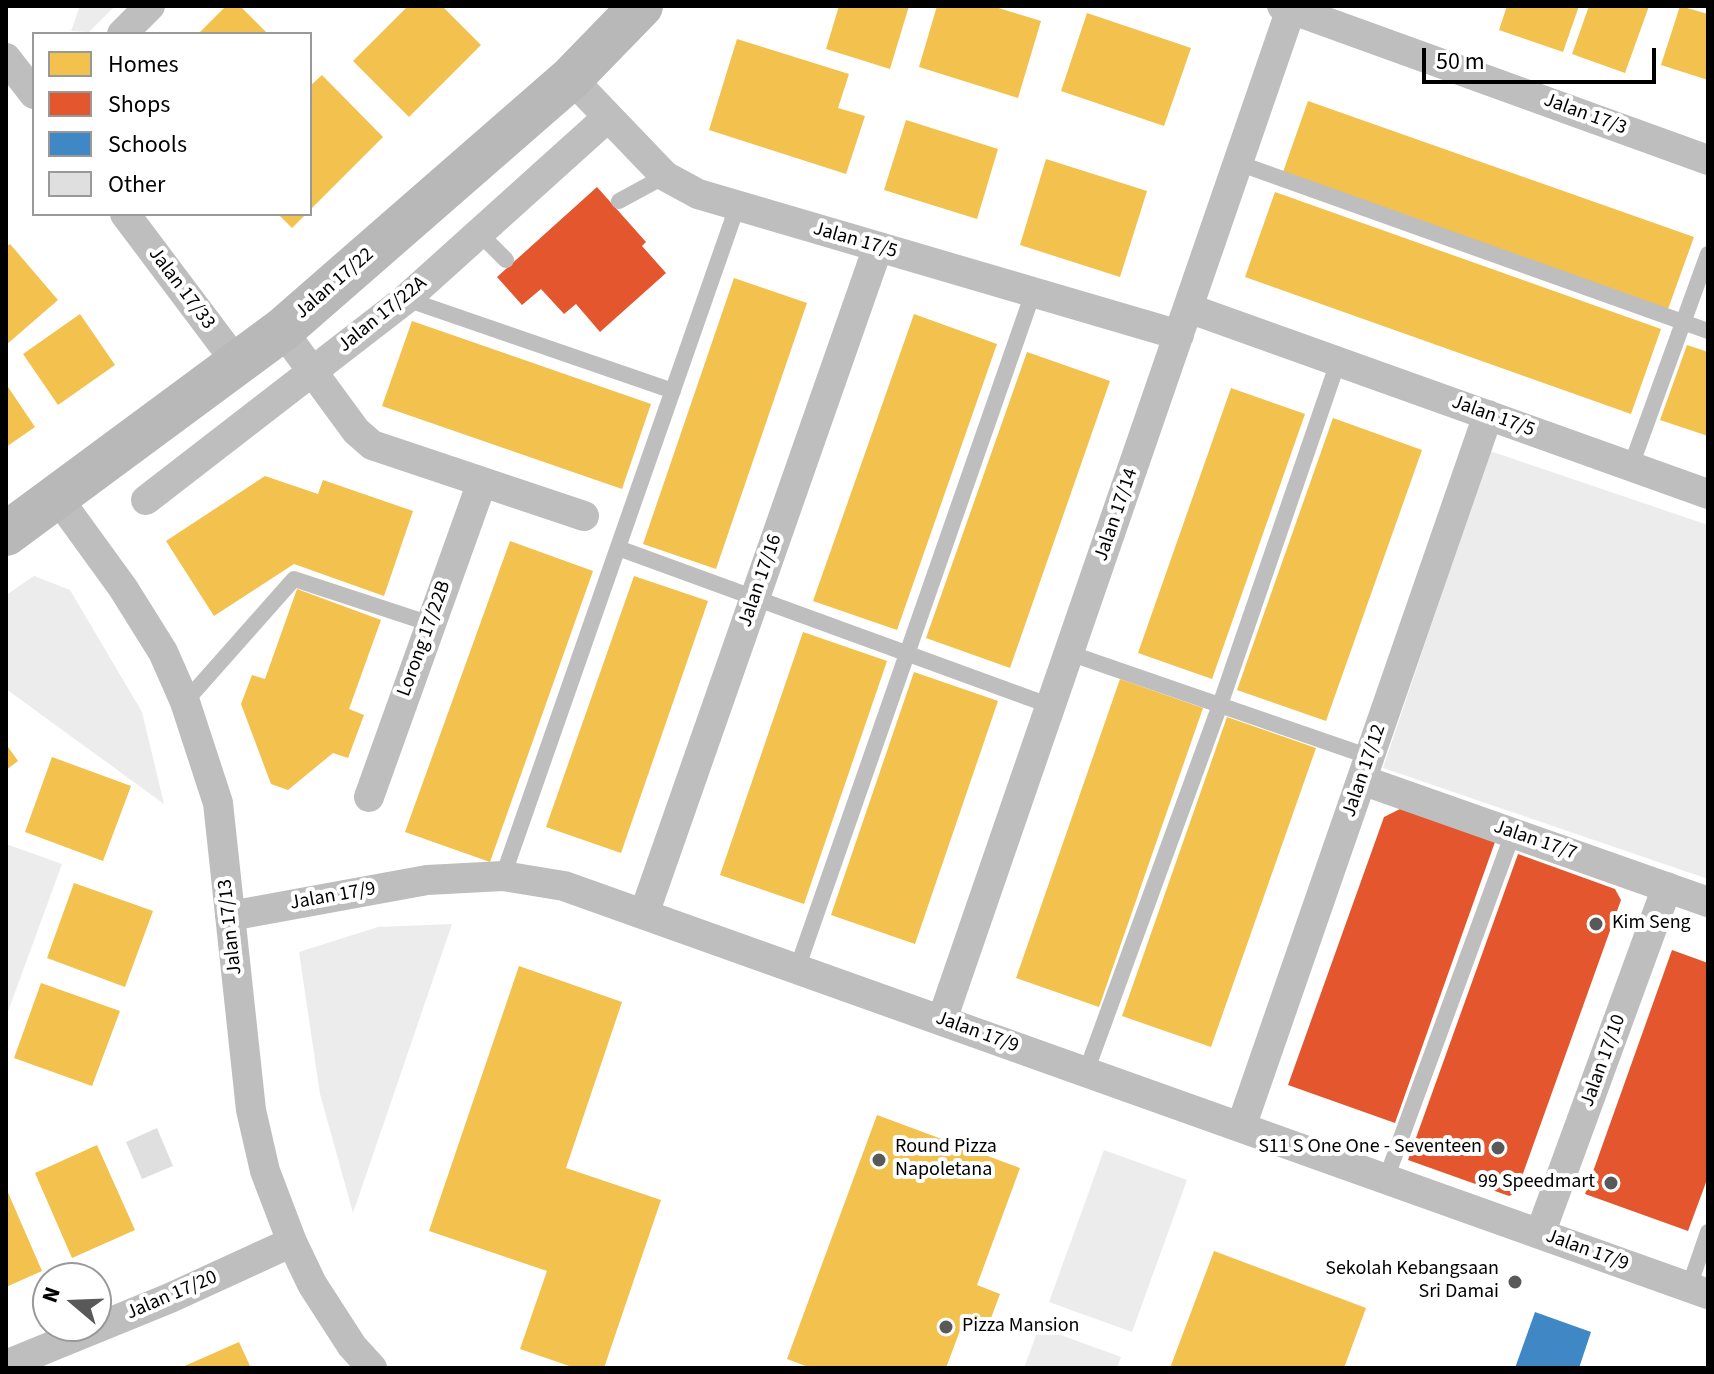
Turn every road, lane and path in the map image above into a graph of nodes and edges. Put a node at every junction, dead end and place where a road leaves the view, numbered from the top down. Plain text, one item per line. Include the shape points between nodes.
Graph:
1 (150, 6) edge
2 (641, 6) edge
3 (1286, 8) edge
4 (124, 32) edge
5 (6, 58) edge
6 (571, 78) junction
7 (32, 91) edge
8 (608, 117) junction
9 (1708, 160) edge
10 (1238, 163) junction
11 (665, 176) junction
12 (619, 201) dead end
13 (737, 207) junction
14 (127, 216) edge
15 (479, 233) junction
16 (878, 247) junction
17 (1708, 254) edge
18 (506, 260) dead end
19 (1033, 293) junction
20 (406, 299) junction
21 (1183, 322) junction
22 (1683, 322) junction
23 (282, 330) junction
24 (1708, 331) edge
25 (1338, 362) junction
26 (237, 363) junction
27 (311, 372) junction
28 (673, 391) junction
29 (1488, 415) junction
30 (1631, 466) junction
31 (482, 482) junction
32 (1708, 494) edge
33 (57, 497) junction
34 (146, 500) dead end
35 (584, 516) dead end
36 (6, 534) edge
37 (618, 548) junction
38 (755, 598) junction
39 (431, 624) junction
40 (907, 653) junction
41 (1069, 653) junction
42 (185, 702) junction
43 (1220, 705) junction
44 (1051, 706) junction
45 (1366, 768) junction
46 (369, 797) dead end
47 (1513, 833) junction
48 (503, 876) junction
49 (1667, 887) junction
50 (1708, 902) edge
51 (644, 914) junction
52 (230, 916) junction
53 (797, 969) junction
54 (942, 1020) junction
55 (1086, 1072) junction
56 (1241, 1127) junction
57 (1386, 1179) junction
58 (1708, 1232) edge
59 (1540, 1234) junction
60 (292, 1242) junction
61 (1698, 1291) edge
62 (6, 1365) edge
63 (372, 1368) edge

1 - 4 street
2 - 6 street, Jalan 17/22
3 - 9 street, Jalan 17/3
3 - 10 street, Jalan 17/14
5 - 7 street
6 - 8 street, Jalan 17/5
6 - 23 street, Jalan 17/22
8 - 11 street, Jalan 17/5
8 - 15 street, Jalan 17/22A
10 - 21 street, Jalan 17/14
10 - 22 lane
11 - 12 lane
11 - 13 street, Jalan 17/5
13 - 16 street, Jalan 17/5
13 - 28 lane
14 - 26 street, Jalan 17/33
15 - 18 lane
15 - 20 street, Jalan 17/22A
16 - 19 street, Jalan 17/5
16 - 38 street, Jalan 17/16
17 - 22 lane
19 - 21 street, Jalan 17/5
19 - 40 lane
20 - 27 street, Jalan 17/22A
20 - 28 lane
21 - 25 street, Jalan 17/5
21 - 41 street, Jalan 17/14
22 - 24 lane
22 - 30 lane
23 - 26 street, Jalan 17/22
23 - 27 street
25 - 29 street, Jalan 17/5
25 - 43 lane
26 - 33 street, Jalan 17/22
27 - 31 street via 372,445
27 - 34 street, Jalan 17/22A
28 - 37 lane
29 - 30 street, Jalan 17/5
29 - 45 street, Jalan 17/12
30 - 32 street, Jalan 17/5
31 - 35 street
31 - 39 street, Lorong 17/22B
33 - 36 street, Jalan 17/22
33 - 42 street, Jalan 17/13 via 163,652
37 - 38 lane
37 - 48 lane
38 - 40 lane
38 - 51 street, Jalan 17/16
39 - 42 lane via 294,579
39 - 46 street, Lorong 17/22B
40 - 44 lane
40 - 53 lane
41 - 43 lane
41 - 44 street, Jalan 17/14
42 - 52 street, Jalan 17/13 via 218,803
43 - 45 lane
43 - 55 lane
44 - 54 street, Jalan 17/14
45 - 47 street, Jalan 17/7
45 - 56 street, Jalan 17/12
47 - 49 street, Jalan 17/7
47 - 57 lane
48 - 51 street, Jalan 17/9 via 564,886
48 - 52 street, Jalan 17/9 via 427,880
49 - 50 street, Jalan 17/7
49 - 59 street, Jalan 17/10
51 - 53 street, Jalan 17/9
52 - 60 street, Jalan 17/13 via 251,1110 265,1171
53 - 54 street, Jalan 17/9
54 - 55 street, Jalan 17/9
55 - 56 street, Jalan 17/9
56 - 57 street, Jalan 17/9
57 - 59 street, Jalan 17/9
58 - 61 lane
59 - 61 street, Jalan 17/9
60 - 62 street, Jalan 17/20
60 - 63 street, Jalan 17/13 via 312,1284

